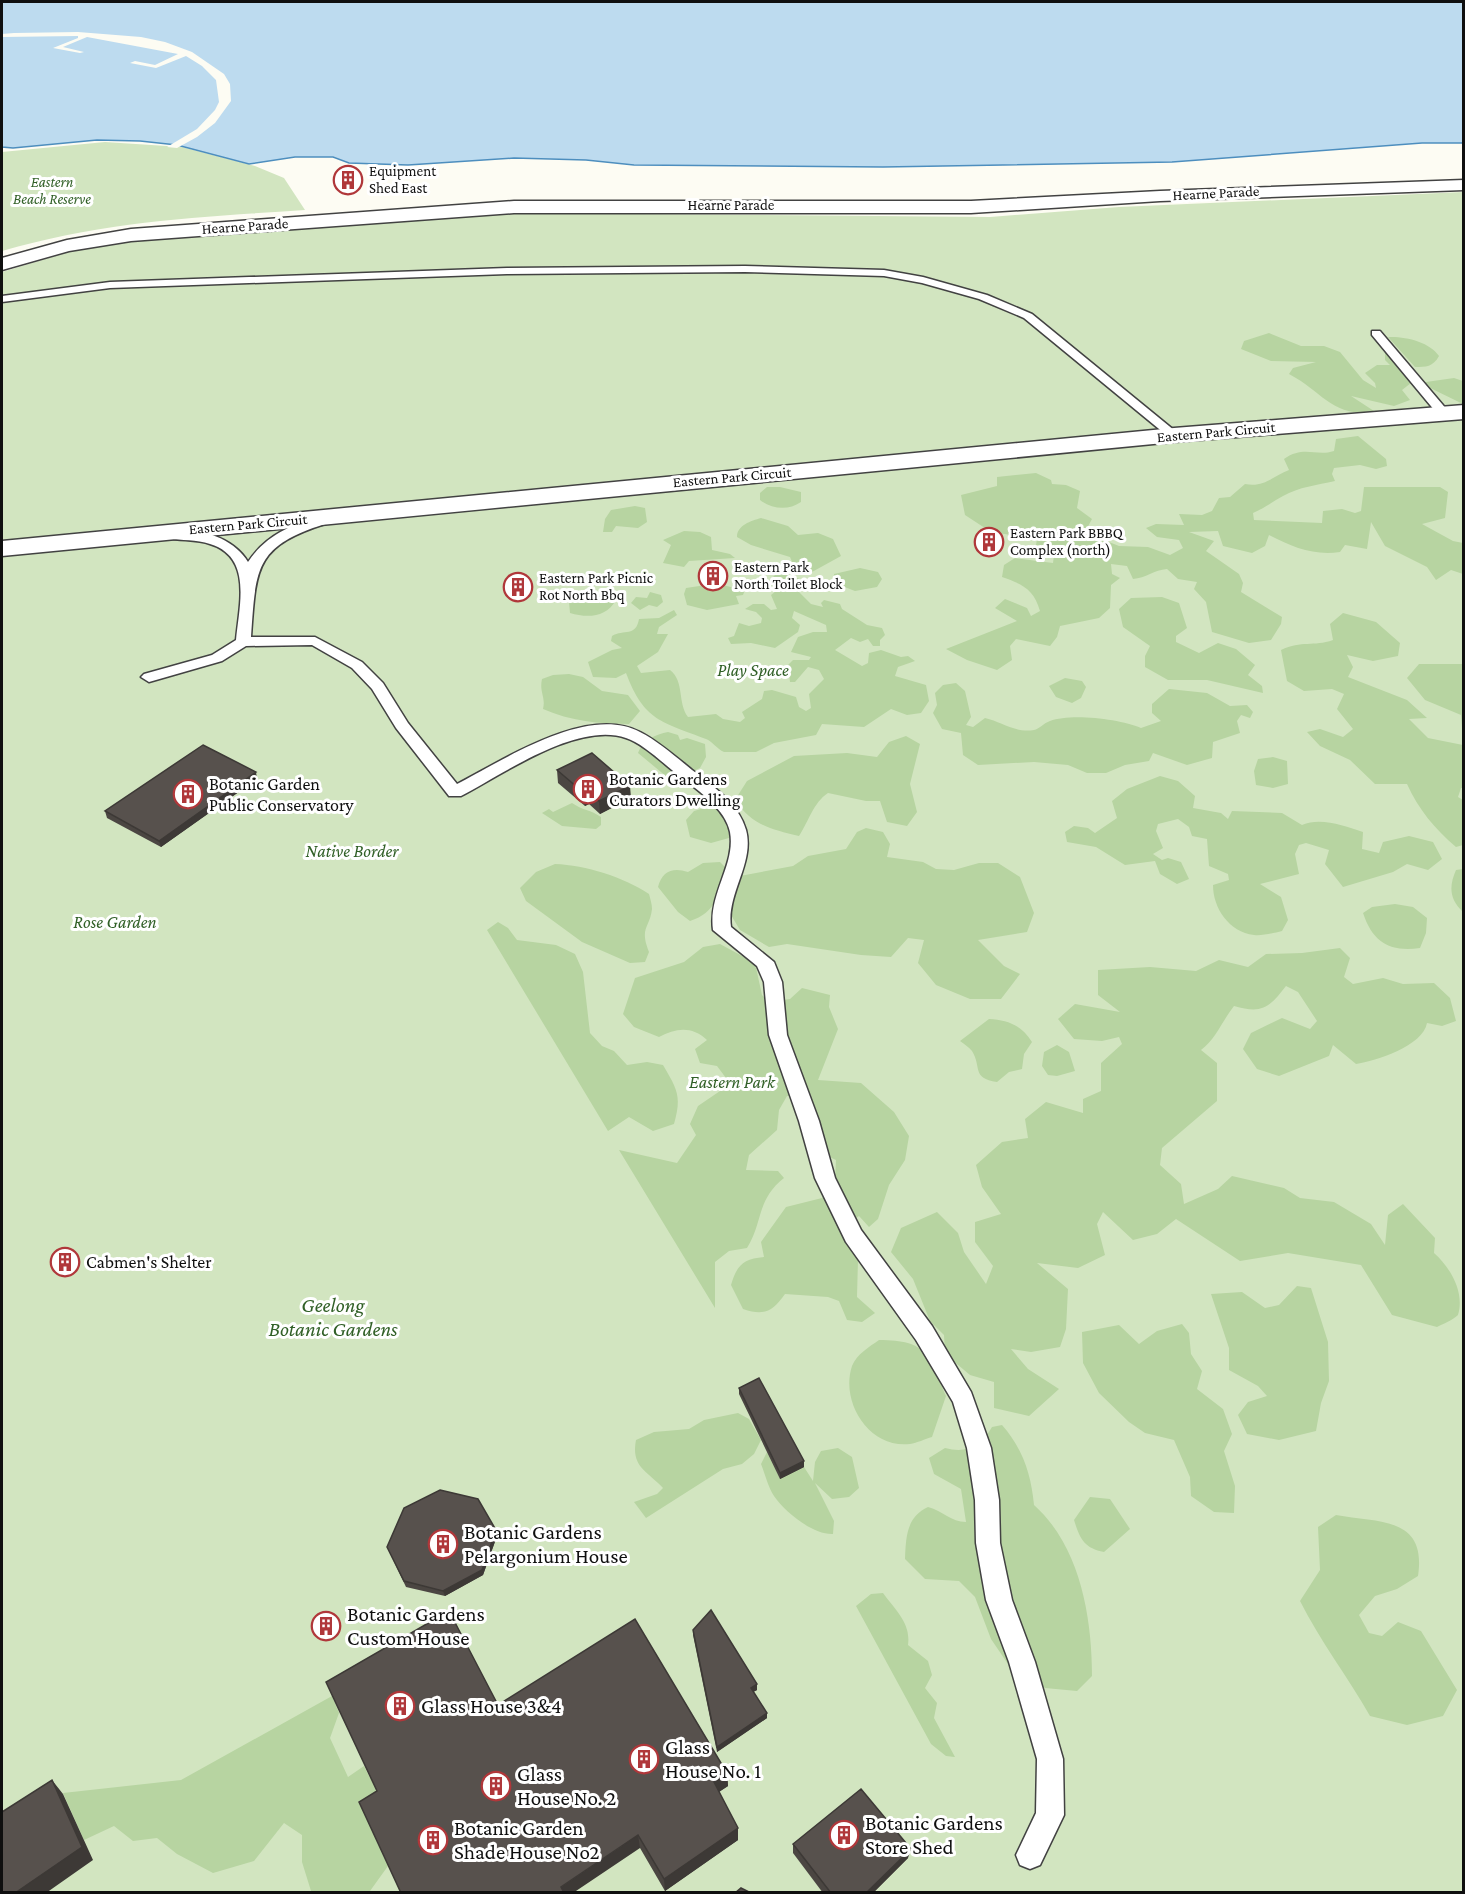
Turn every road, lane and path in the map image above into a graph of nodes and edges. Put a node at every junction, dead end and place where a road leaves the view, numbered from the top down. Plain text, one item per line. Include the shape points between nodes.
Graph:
1 (1464, 184) edge
2 (2, 264) edge
3 (2, 299) edge
4 (1376, 333) dead end
5 (1454, 413) edge
6 (1174, 435) junction
7 (343, 516) junction
8 (132, 535) junction
9 (2, 549) edge
10 (248, 580) junction
11 (243, 642) junction
12 (149, 677) dead end
13 (1030, 1855) dead end

1 - 2 street, Hearne Parade via 971,207 514,207 131,236 77,244
3 - 6 lane via 110,285 507,272 745,269 892,274 983,297 1028,316
4 - 5 lane
5 - 6 street, Eastern Park Circuit
6 - 7 street, Eastern Park Circuit
7 - 8 street, Eastern Park Circuit
7 - 10 lane via 310,524 276,540 256,559
8 - 9 street, Eastern Park Circuit
8 - 10 lane via 188,536 223,543 240,557
10 - 11 lane
11 - 12 lane via 218,658
11 - 13 lane via 315,641 357,665 378,686 402,725 455,792 568,737 597,730 619,731 634,735 726,807 737,827 739,845 718,911 722,930 765,962 773,982 778,1035 825,1178 853,1236 924,1333 963,1399 979,1448 987,1500 988,1543 999,1600 1050,1759 1050,1815

